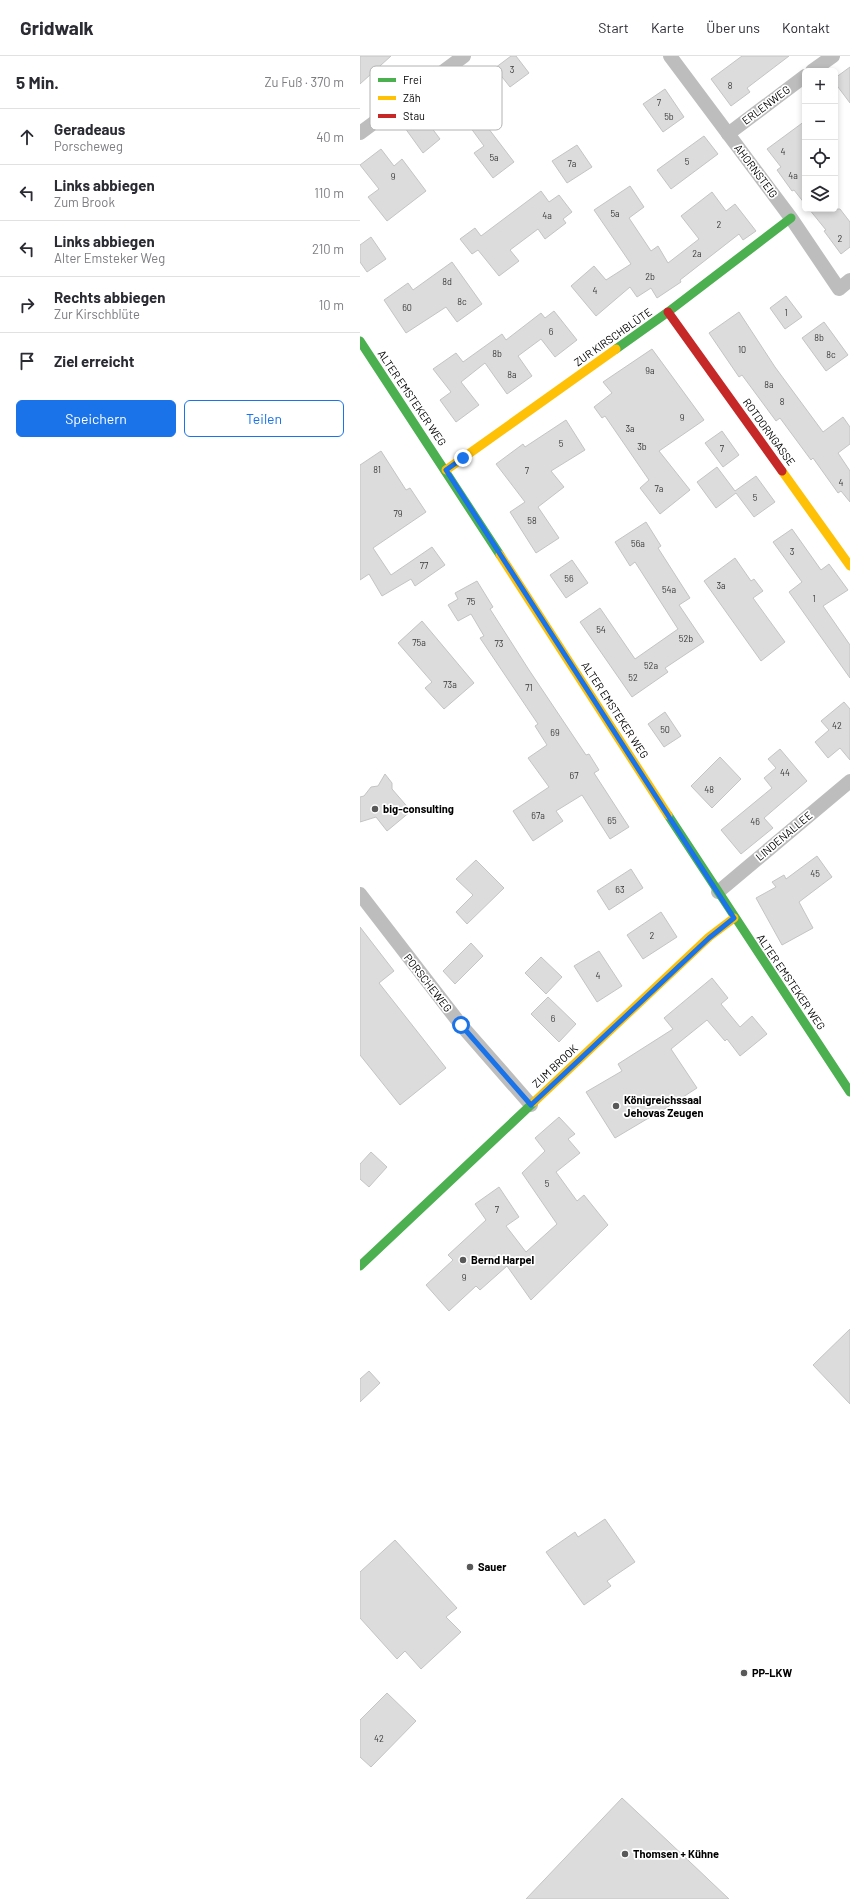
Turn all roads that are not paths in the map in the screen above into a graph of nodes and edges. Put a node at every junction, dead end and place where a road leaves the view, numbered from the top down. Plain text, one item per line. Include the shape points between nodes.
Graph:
1 (464, 56) edge
2 (670, 56) edge
3 (832, 56) edge
4 (450, 66) edge
5 (816, 68) edge
6 (802, 78) edge
7 (370, 125) edge
8 (360, 132) edge
9 (728, 134) junction
10 (791, 218) junction
11 (845, 285) edge
12 (668, 312) junction
13 (360, 341) edge
14 (446, 470) junction
15 (850, 566) edge
16 (850, 781) edge
17 (718, 892) junction
18 (360, 894) edge
19 (734, 918) junction
20 (850, 1092) edge
21 (531, 1105) junction
22 (360, 1266) edge

1 - 4 street
2 - 9 street, AHORNSTEIG
3 - 5 street
6 - 9 street, ERLENWEG
7 - 8 street
9 - 10 street, AHORNSTEIG
10 - 11 street, AHORNSTEIG
10 - 12 street, ZUR KIRSCHBLÜTE
12 - 14 street, ZUR KIRSCHBLÜTE
12 - 15 street, ROTDORNGASSE
13 - 14 street, ALTER EMSTEKER WEG
14 - 17 street, ALTER EMSTEKER WEG
16 - 17 street, LINDENALLEE
17 - 19 street, ALTER EMSTEKER WEG
18 - 21 street, PORSCHEWEG via 461,1025
19 - 20 street, ALTER EMSTEKER WEG
19 - 21 street, ZUM BROOK via 709,938
21 - 22 street, ZUM BROOK

